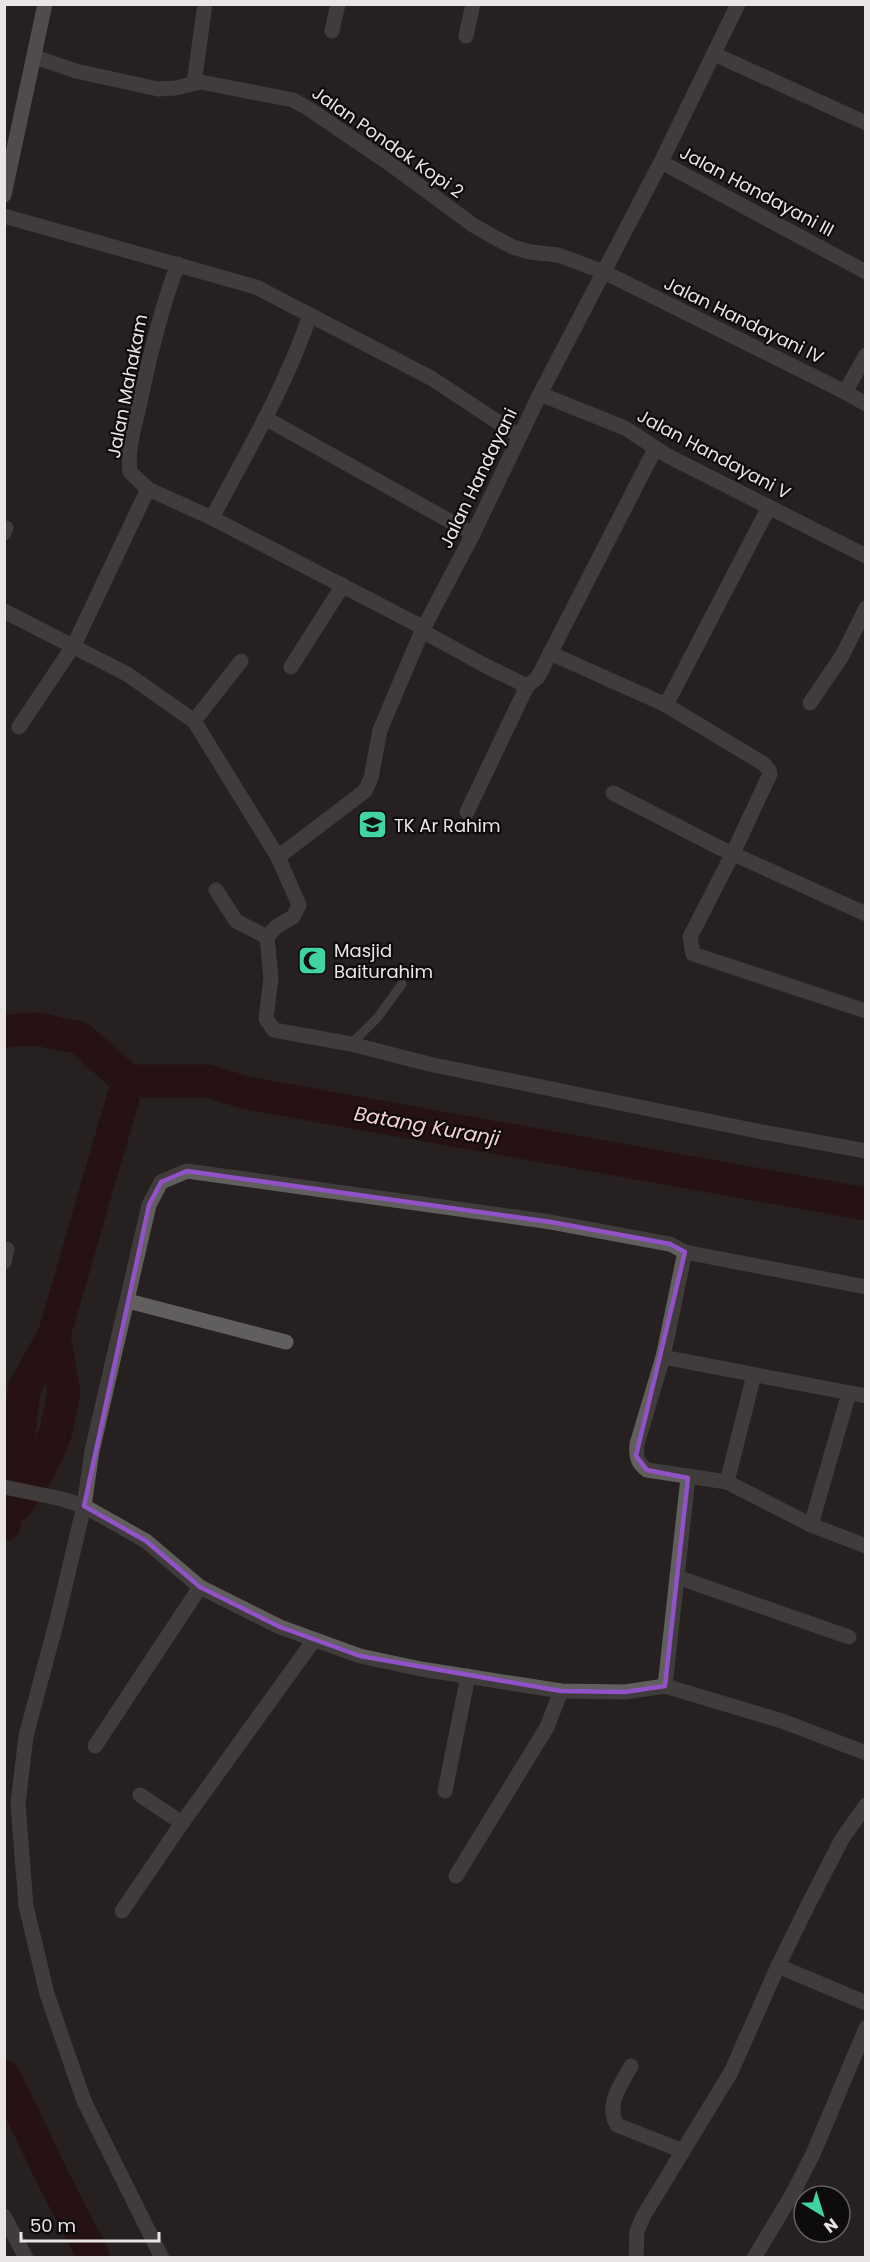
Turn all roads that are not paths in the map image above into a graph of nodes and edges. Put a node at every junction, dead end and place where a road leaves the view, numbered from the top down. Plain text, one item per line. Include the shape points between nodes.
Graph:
1 (45, 4) edge
2 (205, 4) edge
3 (338, 4) edge
4 (473, 4) edge
5 (738, 4) edge
6 (332, 31) dead end
7 (466, 36) dead end
8 (714, 54) junction
9 (35, 57) junction
10 (194, 83) junction
11 (866, 123) edge
12 (661, 162) junction
13 (4, 195) edge
14 (4, 216) edge
15 (178, 264) junction
16 (604, 272) junction
17 (866, 272) edge
18 (310, 315) junction
19 (866, 355) edge
20 (844, 392) junction
21 (540, 394) junction
22 (866, 404) edge
23 (265, 418) junction
24 (519, 436) junction
25 (655, 449) junction
26 (148, 489) junction
27 (769, 507) junction
28 (212, 518) junction
29 (473, 534) junction
30 (866, 556) edge
31 (343, 585) junction
32 (866, 608) edge
33 (4, 611) edge
34 (423, 629) junction
35 (74, 645) junction
36 (550, 652) junction
37 (241, 661) dead end
38 (291, 667) dead end
39 (527, 686) junction
40 (810, 703) dead end
41 (666, 705) junction
42 (194, 721) junction
43 (19, 727) dead end
44 (613, 794) dead end
45 (466, 812) dead end
46 (733, 853) junction
47 (279, 857) junction
48 (216, 890) dead end
49 (866, 914) edge
50 (267, 937) junction
51 (402, 984) dead end
52 (866, 1011) edge
53 (351, 1044) junction
54 (866, 1151) edge
55 (685, 1252) junction
56 (866, 1287) edge
57 (128, 1302) junction
58 (286, 1342) dead end
59 (663, 1357) junction
60 (754, 1375) junction
61 (849, 1393) junction
62 (866, 1396) edge
63 (688, 1478) junction
64 (727, 1482) junction
65 (4, 1487) edge
66 (84, 1506) junction
67 (811, 1524) junction
68 (866, 1546) edge
69 (677, 1577) junction
70 (200, 1587) junction
71 (849, 1637) dead end
72 (314, 1640) junction
73 (468, 1676) junction
74 (665, 1686) junction
75 (561, 1690) junction
76 (95, 1746) dead end
77 (866, 1753) edge
78 (445, 1791) dead end
79 (140, 1795) dead end
80 (866, 1805) edge
81 (182, 1823) junction
82 (456, 1876) dead end
83 (122, 1911) dead end
84 (778, 1966) junction
85 (866, 2003) edge
86 (866, 2028) edge
87 (631, 2066) dead end
88 (683, 2151) junction
89 (4, 2216) edge
90 (26, 2258) edge
91 (162, 2258) edge
92 (636, 2258) edge
93 (754, 2258) edge

1 - 9 main road
2 - 10 street
3 - 6 street
4 - 7 street
5 - 8 street, Jalan Handayani
8 - 11 street
8 - 12 street, Jalan Handayani
9 - 10 street, Jalan Pondok Kopi 2 via 158,89
9 - 13 main road
10 - 16 street, Jalan Pondok Kopi 2 via 293,100 492,236 530,252 558,255
12 - 16 street, Jalan Handayani
12 - 17 street, Jalan Handayani III
14 - 15 street
15 - 18 street via 256,287
15 - 26 street, Jalan Mahakam via 153,339 130,449 130,472
16 - 20 street, Jalan Handayani IV
16 - 21 street, Jalan Handayani
18 - 23 street
18 - 24 street via 431,378
19 - 20 street
20 - 22 street, Jalan Handayani IV
21 - 24 street, Jalan Handayani
21 - 25 street, Jalan Handayani V via 626,428
23 - 28 street
23 - 29 street
24 - 29 street, Jalan Handayani
25 - 27 street, Jalan Handayani V
25 - 36 street
26 - 28 street, Jalan Mahakam
26 - 35 street
27 - 30 street, Jalan Handayani V
27 - 41 street
28 - 31 street, Jalan Mahakam
29 - 34 street, Jalan Handayani
31 - 34 street, Jalan Mahakam
31 - 38 street
32 - 40 street via 842,656
33 - 35 street
34 - 39 street, Jalan Mahakam
34 - 47 street, Jalan Handayani via 380,730 365,791
35 - 42 street via 128,674
35 - 43 street
36 - 39 street via 538,677
36 - 41 street
37 - 42 street
39 - 45 street
41 - 46 street via 764,764 770,772
42 - 47 street
44 - 46 street
46 - 49 street
46 - 52 street via 690,936 693,954
47 - 50 street via 299,905 293,917
48 - 50 street via 236,921
50 - 53 street via 271,978 266,1019 269,1025 274,1030
51 - 53 lane via 378,1017
53 - 54 street via 429,1064
55 - 56 street
55 - 57 street via 670,1244 551,1222 187,1171 161,1182 149,1205
55 - 59 street
57 - 58 street
57 - 66 street via 92,1451
59 - 60 street
59 - 63 street via 636,1456 648,1470
60 - 61 street
60 - 64 street
61 - 62 street
61 - 67 street
63 - 64 street
63 - 69 street
64 - 67 street
65 - 66 street
66 - 70 street via 146,1541
66 - 91 street via 26,1736 18,1804 26,1906 47,1994 84,2101
67 - 68 street
69 - 71 street
69 - 74 street
70 - 72 street via 280,1628
70 - 76 street
72 - 73 street via 360,1656
72 - 81 street
73 - 75 street
73 - 78 street
74 - 75 street via 625,1692
74 - 77 street via 782,1721
75 - 82 street via 547,1727
79 - 81 street
80 - 84 street via 842,1839
81 - 83 street
84 - 85 street
84 - 88 street via 731,2072
86 - 93 street via 813,2154
87 - 88 street via 612,2104 617,2126
88 - 92 street via 644,2215 637,2231
89 - 90 street

